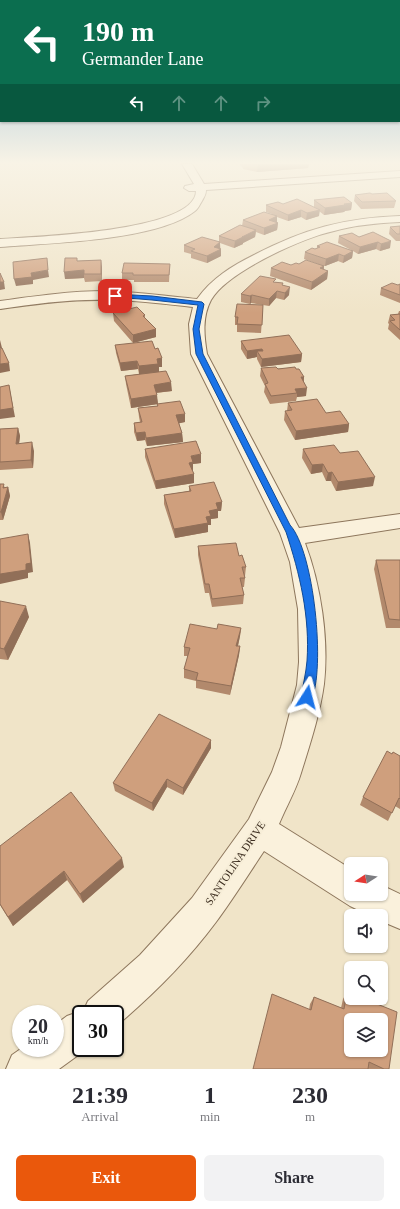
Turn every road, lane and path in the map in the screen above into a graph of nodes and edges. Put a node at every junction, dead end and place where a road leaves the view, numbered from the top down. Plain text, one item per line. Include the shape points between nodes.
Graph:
1 (182, 214) edge
2 (400, 219) edge
3 (0, 243) edge
4 (202, 304) junction
5 (0, 305) edge
6 (400, 521) edge
7 (293, 537) junction
8 (260, 830) junction
9 (344, 884) edge
10 (377, 901) edge
11 (400, 912) edge
12 (112, 1005) edge
13 (72, 1036) edge
14 (26, 1069) edge

1 - 3 street via 128,232
2 - 4 street, SANTOLINA DRIVE via 338,226 296,239 232,272 212,289
4 - 5 street via 145,297 92,296 39,299
4 - 7 street, SANTOLINA DRIVE via 196,329 199,354
6 - 7 street
7 - 8 street, SANTOLINA DRIVE via 301,562 310,609 310,685 286,774
8 - 9 street
8 - 12 street, SANTOLINA DRIVE via 204,910 153,968
10 - 11 street
13 - 14 street

